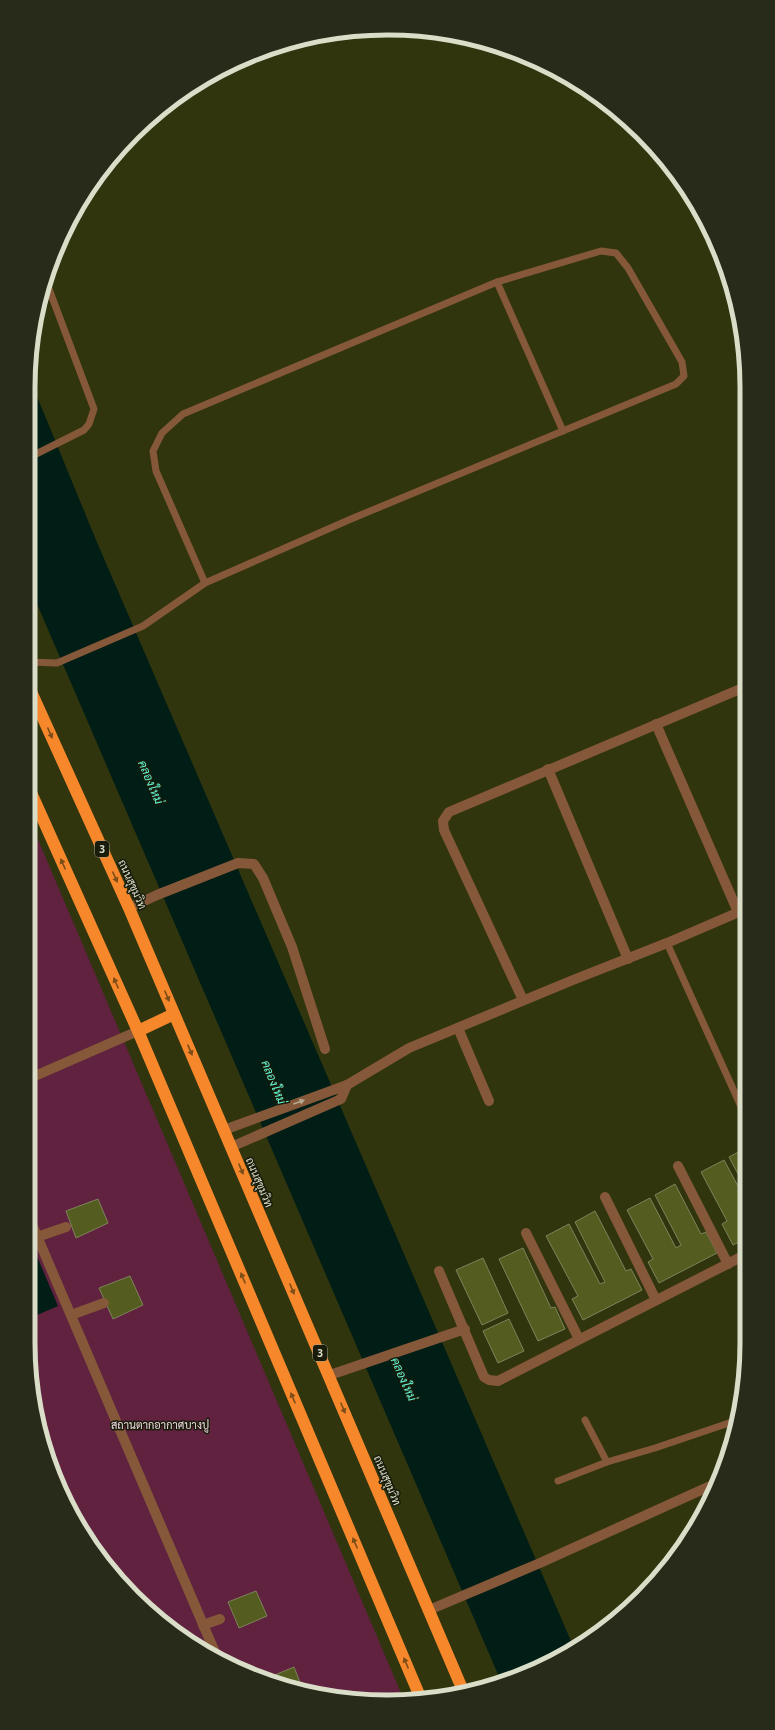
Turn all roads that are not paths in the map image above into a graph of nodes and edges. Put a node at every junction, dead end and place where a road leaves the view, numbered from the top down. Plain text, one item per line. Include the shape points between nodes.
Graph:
1 (497, 282) junction
2 (49, 289) edge
3 (563, 430) junction
4 (35, 454) edge
5 (205, 583) junction
6 (35, 662) edge
7 (740, 689) edge
8 (35, 700) edge
9 (656, 724) junction
10 (548, 770) junction
11 (35, 802) edge
12 (740, 906) edge
13 (129, 908) junction
14 (740, 911) edge
15 (667, 943) junction
16 (628, 959) junction
17 (523, 1000) junction
18 (174, 1014) junction
19 (458, 1028) junction
20 (138, 1031) junction
21 (325, 1049) dead end
22 (35, 1076) edge
23 (342, 1087) junction
24 (489, 1101) dead end
25 (740, 1104) edge
26 (224, 1130) junction
27 (231, 1146) junction
28 (678, 1166) dead end
29 (605, 1197) dead end
30 (66, 1227) dead end
31 (35, 1232) edge
32 (526, 1233) dead end
33 (37, 1237) junction
34 (740, 1258) edge
35 (728, 1264) junction
36 (439, 1271) dead end
37 (656, 1300) junction
38 (104, 1303) dead end
39 (71, 1315) junction
40 (465, 1329) junction
41 (579, 1339) junction
42 (330, 1375) junction
43 (585, 1420) dead end
44 (729, 1423) edge
45 (607, 1462) junction
46 (558, 1481) dead end
47 (709, 1487) edge
48 (429, 1610) junction
49 (220, 1619) dead end
50 (203, 1625) junction
51 (214, 1649) edge
52 (462, 1687) edge
53 (419, 1693) edge

1 - 3 lane
1 - 3 lane via 601,250 616,253 628,268 682,362 684,376 676,384
1 - 5 lane via 184,414 162,432 153,451 156,471
2 - 4 lane via 94,409 84,430
3 - 5 lane
5 - 6 lane via 142,626 57,663
7 - 9 street
8 -> 13 highway, ถนนสุขุมวิท / 3
9 - 10 street
9 - 12 street
10 - 16 street
10 - 17 street via 449,812 443,821 444,830
20 -> 11 highway
13 -> 18 highway, ถนนสุขุมวิท / 3
13 - 21 street via 238,863 254,864 264,878 292,947
14 - 15 street
15 - 16 street
15 - 25 lane
16 - 17 street
17 - 19 street
18 - 20 highway
18 -> 26 highway, ถนนสุขุมวิท / 3
19 - 23 street via 409,1048
19 - 24 street
20 - 22 street
53 -> 20 highway
26 -> 23 street
23 - 27 street via 341,1099
26 - 27 highway, ถนนสุขุมวิท / 3
27 -> 42 highway, ถนนสุขุมวิท / 3
28 - 35 street
29 - 37 street
30 - 33 street
31 - 33 street
32 - 41 street
33 - 39 street
34 - 35 street
35 - 37 street
36 - 40 street
37 - 41 street
38 - 39 street
39 - 50 street
40 - 41 street via 484,1377 498,1381
40 - 42 street
42 -> 48 highway, ถนนสุขุมวิท / 3
43 - 45 lane
44 - 45 lane
45 - 46 lane
47 - 48 street
48 - 52 highway, ถนนสุขุมวิท / 3
49 - 50 street
50 - 51 street

